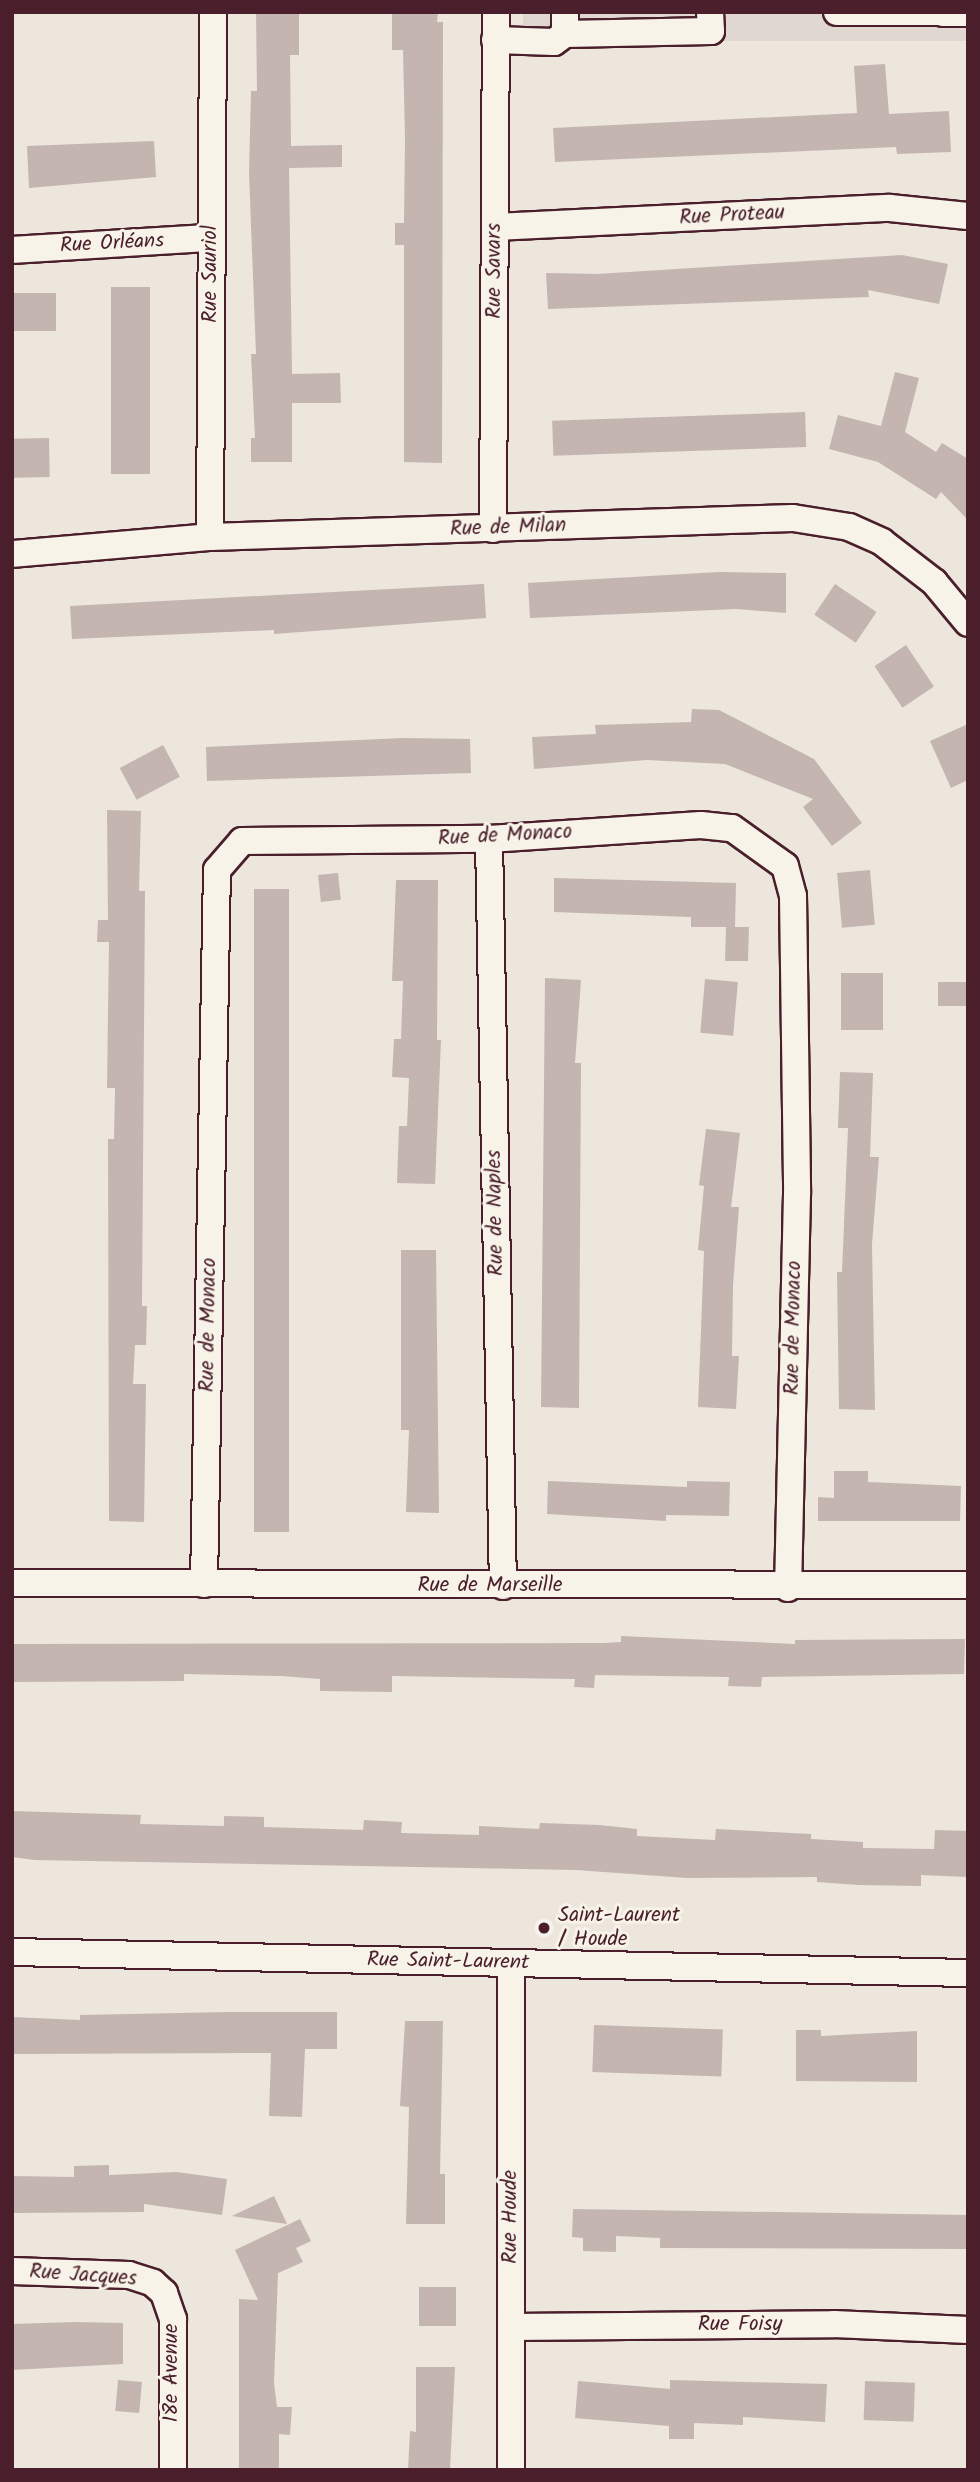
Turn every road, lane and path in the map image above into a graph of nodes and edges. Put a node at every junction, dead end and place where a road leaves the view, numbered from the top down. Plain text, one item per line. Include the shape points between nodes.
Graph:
1 (213, 12) edge
2 (496, 12) edge
3 (710, 12) edge
4 (837, 12) edge
5 (943, 13) edge
6 (968, 13) edge
7 (565, 23) edge
8 (495, 40) junction
9 (968, 216) edge
10 (495, 227) junction
11 (211, 238) junction
12 (12, 250) edge
13 (493, 529) junction
14 (210, 537) junction
15 (12, 554) edge
16 (968, 623) edge
17 (489, 839) junction
18 (12, 1583) edge
19 (204, 1584) junction
20 (968, 1585) edge
21 (503, 1586) junction
22 (788, 1588) junction
23 (12, 1952) edge
24 (511, 1963) junction
25 (968, 1973) edge
26 (12, 2271) edge
27 (153, 2283) joint
28 (511, 2327) junction
29 (968, 2330) edge
30 (173, 2470) edge
31 (512, 2470) edge

1 - 11 street, Rue Sauriol
2 - 8 street, Rue Savars
3 - 7 street via 711,31
4 - 5 street
5 - 6 street
7 - 8 street via 554,42
8 - 10 street, Rue Savars
9 - 10 street, Rue Proteau via 890,208
10 - 13 street, Rue Savars
11 - 12 street, Rue Orléans
11 - 14 street, Rue Sauriol
13 - 14 street, Rue de Milan
13 - 16 street, Rue de Milan via 763,518 830,522 900,554
14 - 15 street, Rue de Milan
17 - 19 street, Rue de Monaco via 242,841 216,870
17 - 21 street, Rue de Naples
17 - 22 street, Rue de Monaco via 701,825 732,828 785,866 793,896 797,1194
18 - 19 street, Rue de Marseille
19 - 21 street, Rue de Marseille
20 - 22 street, Rue de Marseille
21 - 22 street, Rue de Marseille
23 - 24 street, Rue Saint-Laurent
24 - 25 street, Rue Saint-Laurent
24 - 28 street, Rue Houde
26 - 27 street, Rue Jacques via 115,2273
27 - 30 street, 18e Avenue via 170,2302 173,2319
28 - 29 street, Rue Foisy via 834,2324
28 - 31 street, Rue Houde

